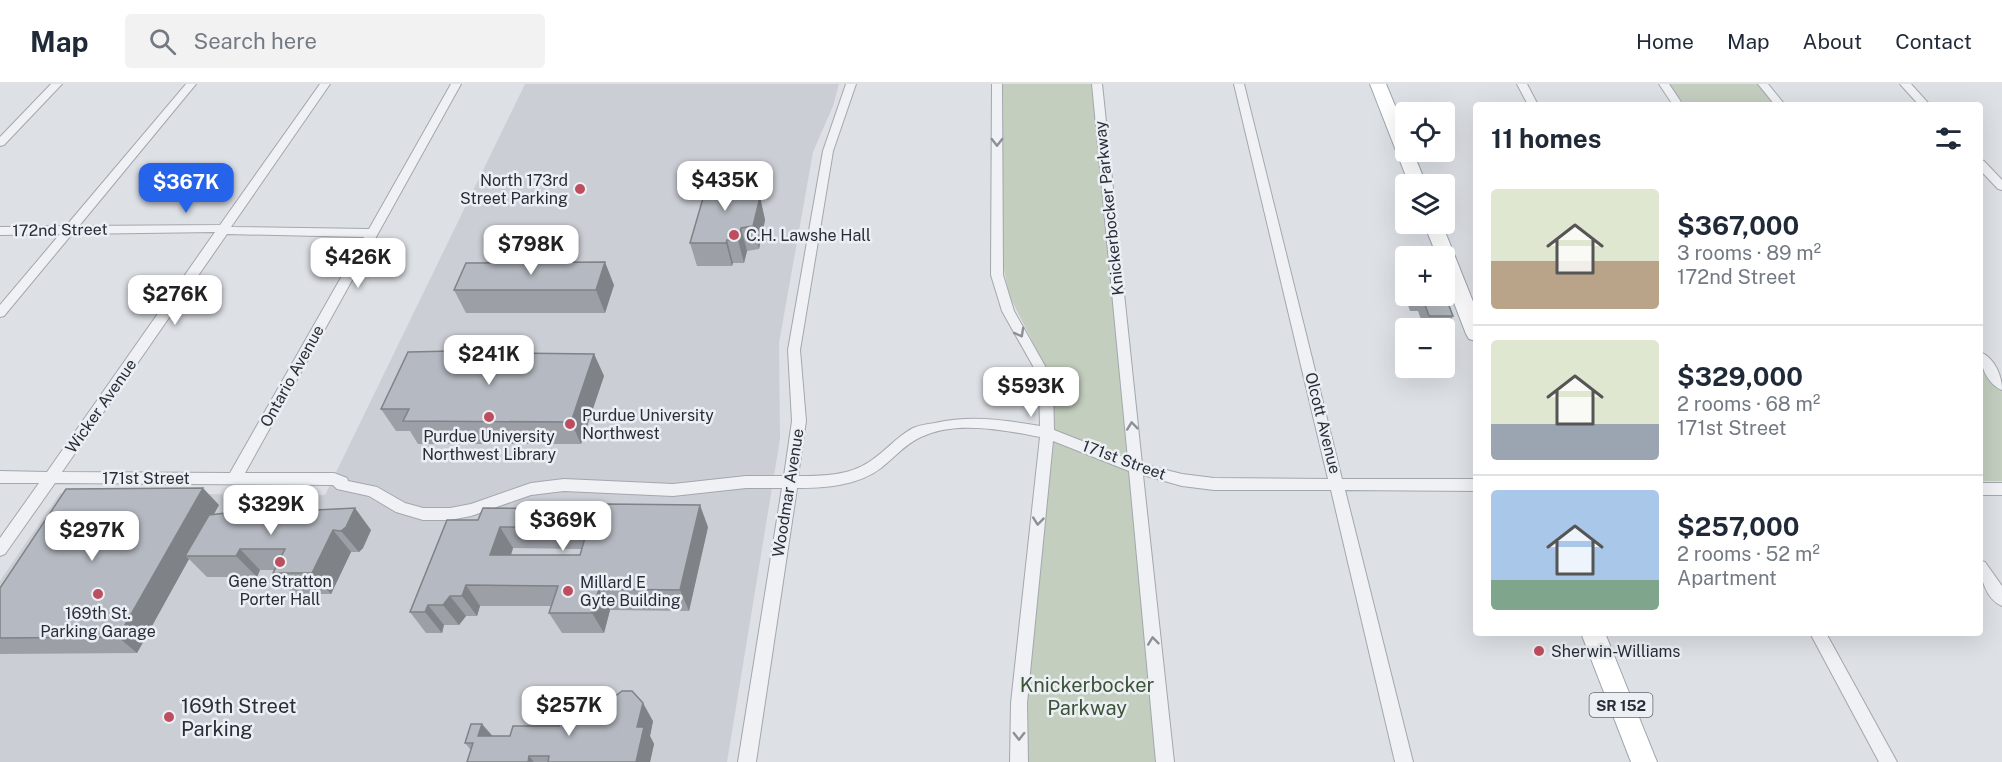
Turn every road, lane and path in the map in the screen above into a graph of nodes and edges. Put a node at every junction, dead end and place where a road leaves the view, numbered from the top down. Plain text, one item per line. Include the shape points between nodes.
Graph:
1 (57, 84) edge
2 (191, 84) edge
3 (325, 84) edge
4 (456, 84) edge
5 (851, 84) edge
6 (997, 84) edge
7 (1096, 84) edge
8 (1239, 84) edge
9 (1378, 84) edge
10 (1522, 84) edge
11 (1664, 84) edge
12 (1763, 84) edge
13 (1905, 84) edge
14 (1531, 102) edge
15 (1676, 102) edge
16 (1778, 102) edge
17 (1922, 102) edge
18 (0, 143) edge
19 (1983, 166) edge
20 (1414, 174) edge
21 (2002, 187) edge
22 (69, 230) junction
23 (223, 230) junction
24 (0, 231) edge
25 (373, 233) junction
26 (1437, 234) edge
27 (0, 313) edge
28 (1473, 326) edge
29 (1983, 361) edge
30 (2002, 385) edge
31 (1047, 433) junction
32 (1136, 468) junction
33 (0, 477) edge
34 (51, 478) junction
35 (234, 479) junction
36 (789, 482) junction
37 (1338, 484) junction
38 (1473, 484) edge
39 (1983, 489) edge
40 (2002, 489) edge
41 (0, 550) edge
42 (1983, 571) edge
43 (2002, 599) edge
44 (1594, 636) edge
45 (1820, 636) edge
46 (747, 762) edge
47 (1019, 762) edge
48 (1165, 762) edge
49 (1404, 762) edge
50 (1644, 762) edge
51 (1888, 762) edge

1 - 18 street
2 - 22 street
3 - 23 street, Wicker Avenue
4 - 25 street, Ontario Avenue
5 - 36 street, Woodmar Avenue via 828,151 794,350 799,421
6 -> 31 street via 997,275 1008,311 1044,381
32 -> 7 street, Knickerbocker Parkway
8 - 37 street, Olcott Avenue
9 - 20 main road
10 - 14 street
11 - 15 street
12 - 16 street
13 - 17 street
19 - 21 street
22 - 23 street, 172nd Street
22 - 24 street, 172nd Street
22 - 27 street
23 - 25 street, 172nd Street
23 - 34 street, Wicker Avenue
25 - 35 street, Ontario Avenue
26 - 28 main road
29 - 30 street
31 - 32 street, 171st Street
31 - 36 street, 171st Street via 1000,424 957,423 918,432 874,466 849,477
31 -> 47 street via 1019,703
32 - 37 street, 171st Street via 1214,484
48 -> 32 street, Knickerbocker Parkway
33 - 34 street, 171st Street
34 - 35 street, 171st Street
34 - 41 street, Wicker Avenue
35 - 36 street, 171st Street via 339,480 342,485 372,491 401,508 423,514 471,510 531,489 564,485 673,490 725,483
36 - 46 street, Woodmar Avenue
37 - 38 street, 171st Street
37 - 49 street, Olcott Avenue
39 - 40 street
42 - 43 street
44 - 50 main road, SR 152
45 - 51 street

